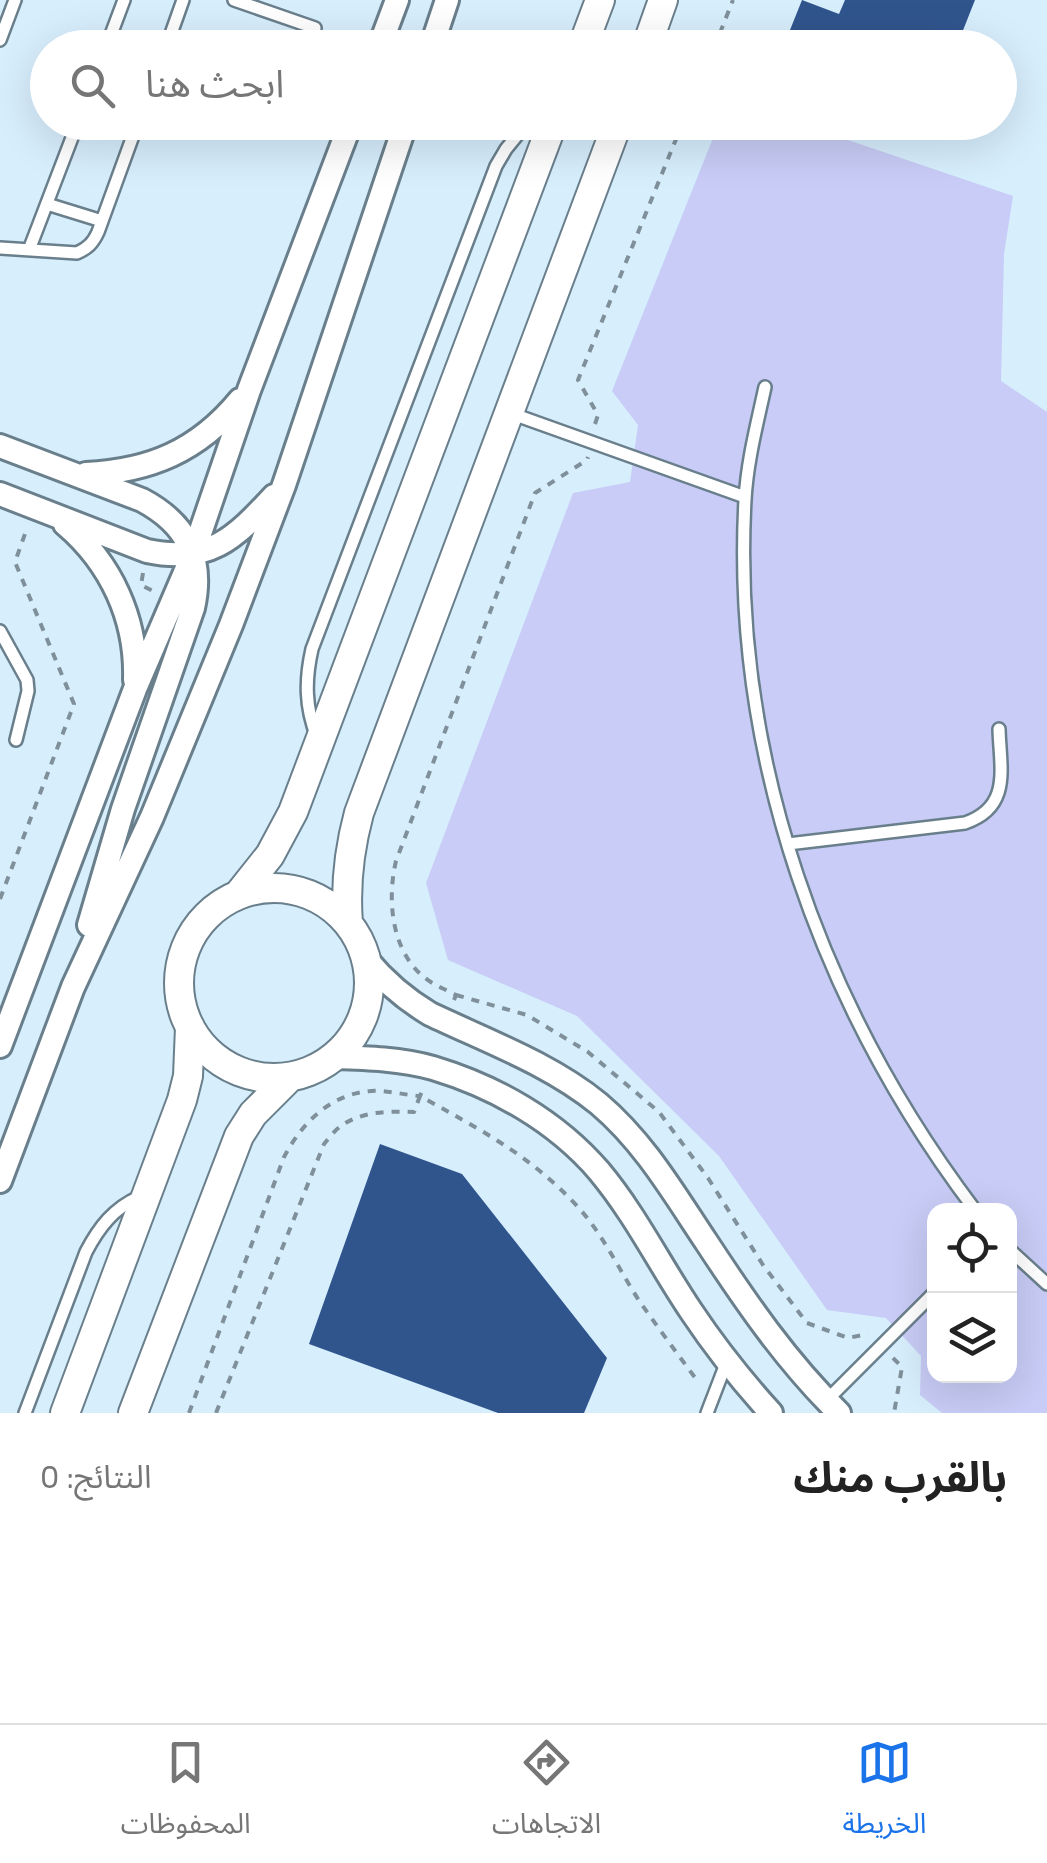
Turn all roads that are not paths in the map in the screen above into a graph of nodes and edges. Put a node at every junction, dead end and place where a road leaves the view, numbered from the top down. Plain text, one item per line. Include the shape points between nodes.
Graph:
1 (16, 0) edge
2 (124, 0) edge
3 (184, 0) edge
4 (234, 0) edge
5 (397, 0) edge
6 (447, 0) edge
7 (600, 0) edge
8 (664, 0) edge
9 (315, 28) dead end
10 (113, 30) edge
11 (173, 30) edge
12 (386, 30) edge
13 (437, 30) edge
14 (589, 30) edge
15 (653, 30) edge
16 (0, 40) edge
17 (71, 140) edge
18 (132, 140) edge
19 (344, 140) edge
20 (400, 140) edge
21 (513, 140) edge
22 (546, 140) edge
23 (611, 140) edge
24 (46, 204) junction
25 (102, 222) junction
26 (0, 248) edge
27 (29, 250) junction
28 (766, 387) dead end
29 (249, 390) junction
30 (510, 414) junction
31 (0, 446) edge
32 (75, 474) junction
33 (284, 484) junction
34 (0, 494) edge
35 (745, 496) junction
36 (54, 515) junction
37 (193, 554) junction
38 (0, 631) edge
39 (135, 689) junction
40 (999, 729) dead end
41 (16, 740) dead end
42 (319, 742) junction
43 (788, 844) junction
44 (238, 894) junction
45 (348, 923) junction
46 (366, 960) junction
47 (73, 987) junction
48 (190, 1027) junction
49 (0, 1046) edge
50 (334, 1057) junction
51 (290, 1077) junction
52 (0, 1181) edge
53 (148, 1193) junction
54 (970, 1203) edge
55 (1017, 1256) edge
56 (1047, 1284) edge
57 (927, 1300) edge
58 (728, 1361) junction
59 (709, 1407) edge
60 (832, 1407) edge
61 (26, 1413) edge
62 (65, 1413) edge
63 (133, 1413) edge
64 (771, 1413) edge

1 - 16 lane
2 - 10 lane
3 - 11 lane
4 - 9 lane
5 - 12 street
6 - 13 street
7 - 14 street
8 - 15 street
17 - 24 lane
18 - 25 lane
19 - 29 street
20 - 33 street
21 - 42 lane via 496,166 312,649 306,686
22 - 42 street
23 - 30 street
24 - 25 lane
24 - 27 lane
25 - 27 lane via 94,242 76,253
26 - 27 lane
28 - 35 lane
29 - 32 street via 202,438 173,455 141,468
29 - 37 street
30 - 35 lane
30 - 45 street via 360,813 348,867
31 - 32 street
32 - 37 street via 159,509
33 - 37 street via 231,539
33 - 47 street via 187,734
34 - 36 street
35 - 43 lane via 750,655
36 - 37 street via 147,551
36 - 39 street via 92,551 120,596 133,642
37 - 39 street
37 - 47 street via 193,608 119,824
38 - 41 lane via 28,691
39 - 49 street
40 - 43 lane via 1001,789 974,820
42 - 44 street via 282,834
43 - 54 lane via 863,1035
44 - 45 street via 286,888 310,894
44 - 48 street via 202,920 181,960 182,1006
45 - 46 street
46 - 50 street via 365,1013
46 - 60 street via 412,1004 550,1072 619,1123 656,1166 762,1325
47 - 52 street
48 - 51 street via 232,1068
48 - 53 street via 182,1100
50 - 51 street
50 - 58 street via 431,1067 512,1101 558,1132 614,1192
51 - 63 street via 253,1114 233,1148
53 - 61 lane via 110,1215 96,1232
53 - 62 street
55 - 56 lane
57 - 60 lane
58 - 59 lane
58 - 64 street

